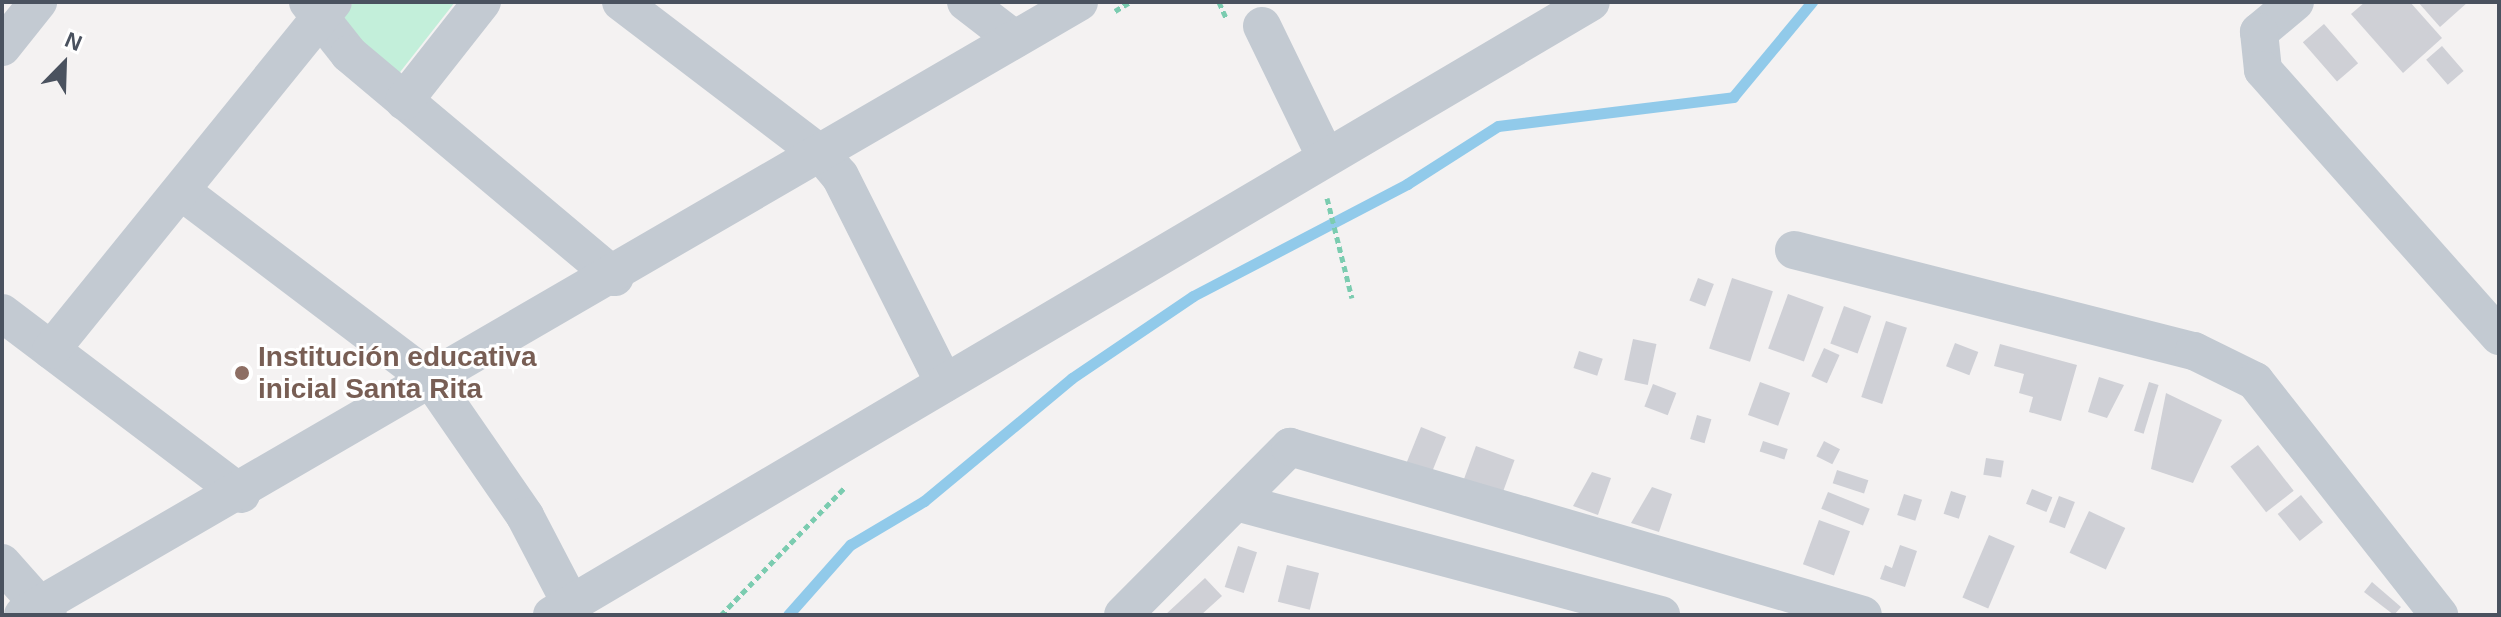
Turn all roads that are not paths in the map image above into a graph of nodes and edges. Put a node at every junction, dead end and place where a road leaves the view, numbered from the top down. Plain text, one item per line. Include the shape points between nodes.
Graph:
1 (38, 2) edge
2 (482, 2) edge
3 (621, 2) edge
4 (966, 2) edge
5 (1591, 2) edge
6 (2295, 2) edge
7 (320, 7) edge
8 (1091, 10) edge
9 (1262, 26) dead end
10 (1014, 39) junction
11 (2, 47) edge
12 (404, 101) junction
13 (823, 156) junction
14 (1325, 156) junction
15 (181, 191) junction
16 (1794, 250) dead end
17 (615, 277) junction
18 (2, 313) edge
19 (2499, 336) edge
20 (51, 350) junction
21 (432, 381) junction
22 (944, 383) junction
23 (241, 494) junction
24 (1236, 502) junction
25 (2, 563) edge
26 (562, 610) edge
27 (37, 612) edge
28 (1123, 615) edge
29 (1661, 615) edge
30 (1863, 615) edge
31 (2439, 615) edge

1 - 11 street
2 - 12 street
3 - 13 street
4 - 10 street
5 - 14 street
6 - 19 street via 2259,32 2263,70
7 - 12 street
7 - 15 street
8 - 10 street
9 - 14 street
10 - 13 street
12 - 17 street
13 - 17 street
13 - 22 street via 840,176
14 - 22 street
15 - 20 street
15 - 21 street
16 - 31 street via 2194,351 2255,381
17 - 21 street
18 - 20 street
20 - 23 street
21 - 23 street
21 - 26 street via 525,516
22 - 26 street
23 - 27 street
24 - 28 street
24 - 29 street
24 - 30 street via 1290,447
25 - 27 street

